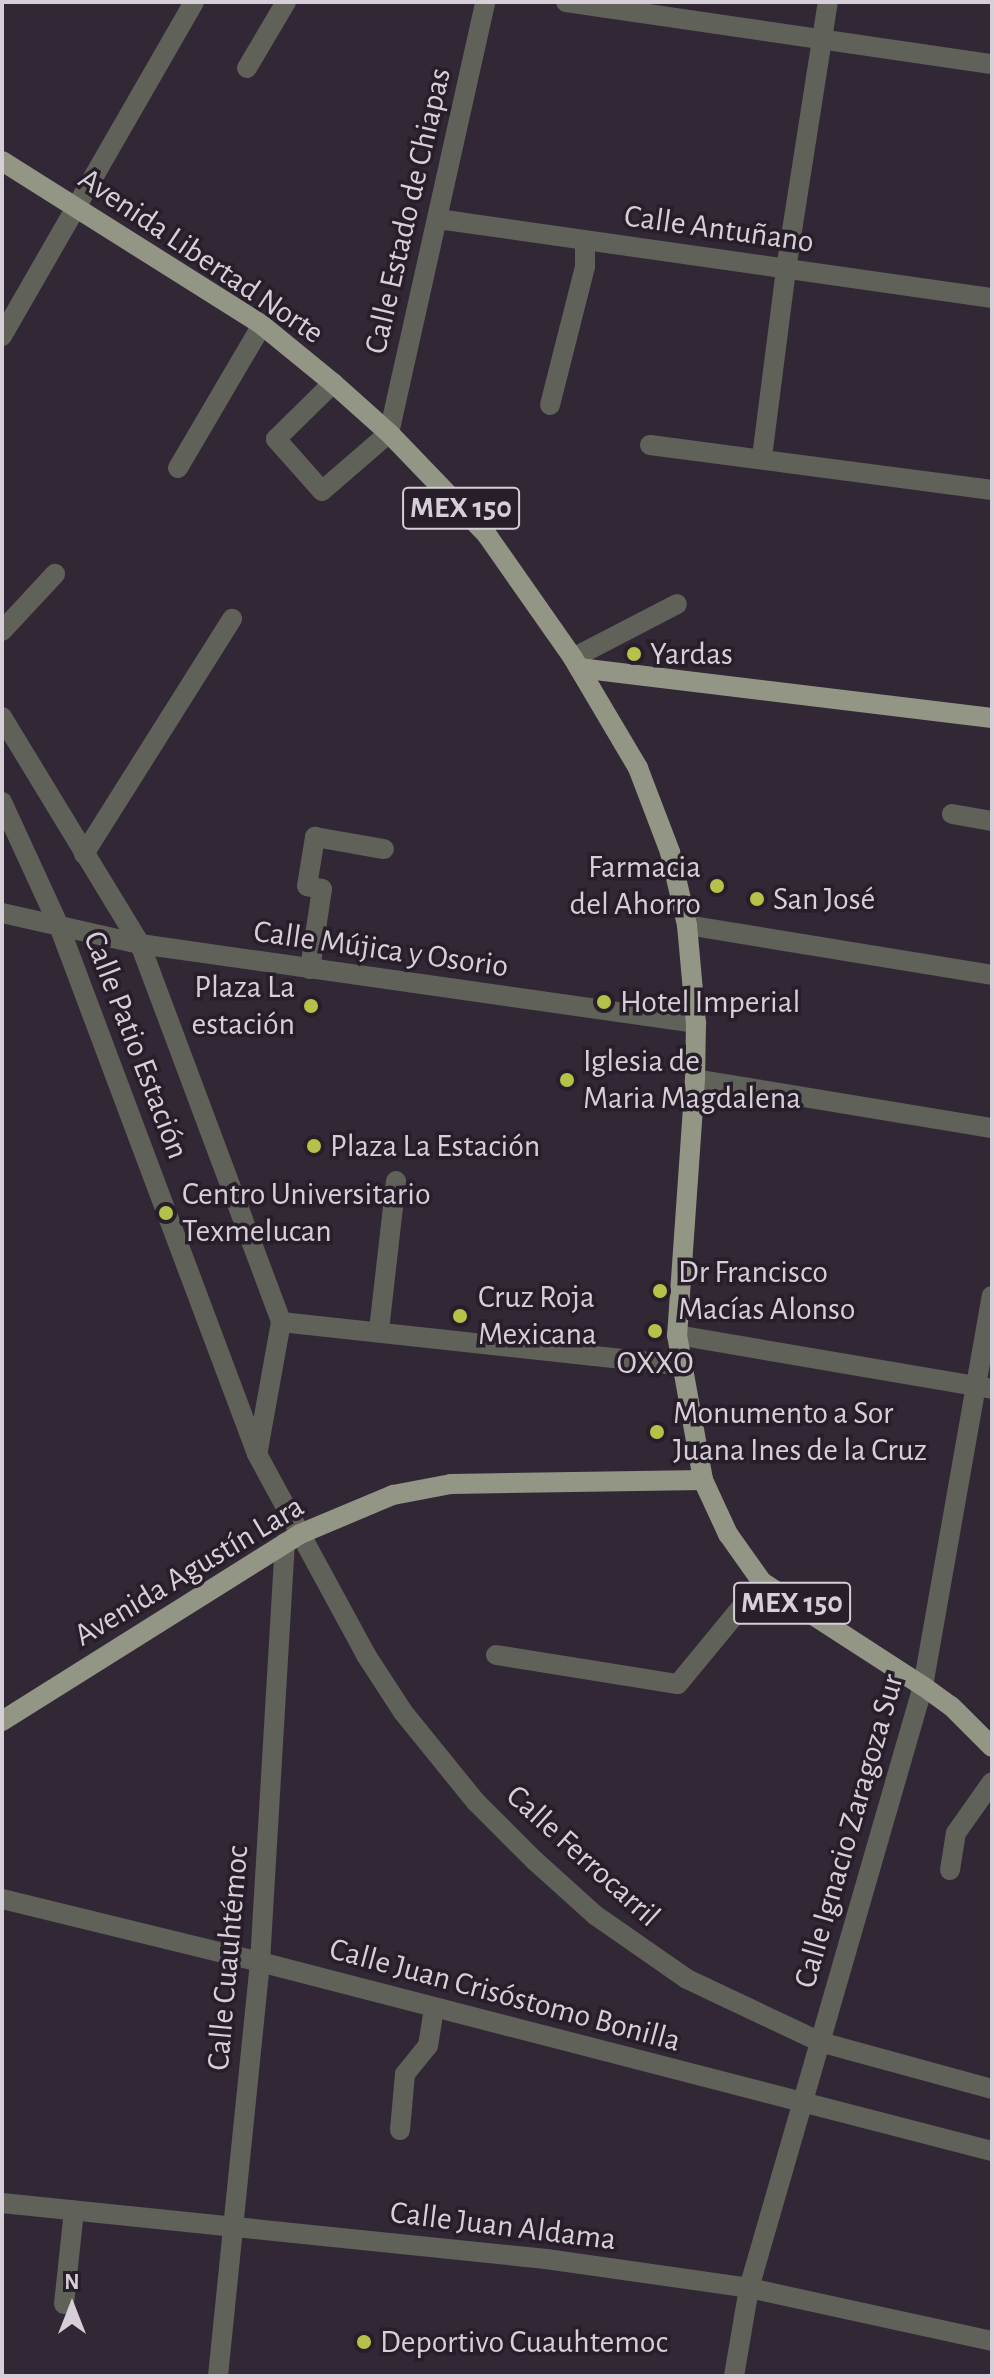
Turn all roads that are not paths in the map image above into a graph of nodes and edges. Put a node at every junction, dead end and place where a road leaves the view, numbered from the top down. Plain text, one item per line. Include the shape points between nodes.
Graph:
1 (194, 2) edge
2 (286, 2) edge
3 (485, 2) edge
4 (566, 2) edge
5 (828, 2) edge
6 (660, 8) edge
7 (821, 41) junction
8 (992, 64) edge
9 (247, 68) dead end
10 (2, 161) edge
11 (76, 207) junction
12 (438, 219) junction
13 (585, 240) junction
14 (786, 269) junction
15 (992, 298) edge
16 (262, 325) junction
17 (2, 336) edge
18 (333, 383) junction
19 (550, 405) dead end
20 (389, 433) junction
21 (650, 445) dead end
22 (762, 457) junction
23 (178, 468) dead end
24 (992, 490) edge
25 (55, 574) dead end
26 (677, 604) dead end
27 (232, 619) dead end
28 (2, 631) edge
29 (576, 663) junction
30 (2, 717) edge
31 (992, 718) edge
32 (2, 802) edge
33 (952, 814) dead end
34 (992, 821) edge
35 (384, 849) dead end
36 (84, 854) junction
37 (2, 913) edge
38 (687, 925) junction
39 (59, 926) junction
40 (140, 944) junction
41 (310, 969) junction
42 (992, 975) edge
43 (696, 1023) junction
44 (695, 1079) junction
45 (992, 1128) edge
46 (396, 1181) dead end
47 (992, 1296) edge
48 (281, 1322) junction
49 (379, 1330) junction
50 (677, 1335) junction
51 (680, 1365) junction
52 (985, 1388) edge
53 (257, 1454) junction
54 (703, 1480) junction
55 (293, 1539) junction
56 (762, 1582) junction
57 (496, 1655) dead end
58 (923, 1686) junction
59 (2, 1721) edge
60 (992, 1747) edge
61 (992, 1782) edge
62 (950, 1870) dead end
63 (2, 1899) edge
64 (260, 1962) junction
65 (434, 2007) junction
66 (820, 2042) junction
67 (992, 2089) edge
68 (802, 2103) junction
69 (400, 2130) dead end
70 (992, 2151) edge
71 (2, 2203) edge
72 (74, 2211) junction
73 (234, 2226) junction
74 (749, 2288) junction
75 (64, 2304) dead end
76 (992, 2341) edge
77 (218, 2376) edge
78 (734, 2376) edge

1 - 11 street
2 - 9 street
3 - 12 street, Calle Estado de Chiapas
4 - 6 street
5 - 7 street
6 - 7 street
7 - 8 street
7 - 14 street
10 - 11 main road, Avenida Libertad Norte / MEX 150
11 - 16 main road, Avenida Libertad Norte / MEX 150
11 - 17 street
12 - 13 street, Calle Antuñano
12 - 20 street, Calle Estado de Chiapas
13 - 14 street, Calle Antuñano
13 - 19 street via 585,267
14 - 15 street, Calle Antuñano
14 - 22 street
16 - 18 main road, Avenida Libertad Norte / MEX 150
16 - 23 street
18 - 20 main road, Avenida Libertad Norte / MEX 150
18 - 20 street via 276,439 322,491
20 - 29 main road, Avenida Libertad Norte / MEX 150 via 487,535
21 - 22 street
22 - 24 street
25 - 28 street
26 - 29 street
27 - 36 street
29 - 31 main road
29 - 38 main road, Avenida Libertad Norte / MEX 150 via 638,768 670,852
30 - 36 street, Calle Patio Estación
32 - 39 street
33 - 34 street
35 - 41 street via 315,837 307,886 322,889
36 - 40 street, Calle Patio Estación
37 - 39 street, Calle Mújica y Osorio
38 - 42 street
38 - 43 main road, Avenida Libertad Norte / MEX 150
39 - 40 street, Calle Mújica y Osorio
39 - 53 street, Calle Patio Estación
40 - 41 street, Calle Mújica y Osorio
40 - 48 street, Calle Patio Estación
41 - 43 street, Calle Mújica y Osorio
43 - 44 main road, MEX 150
44 - 45 street
44 - 50 main road, MEX 150
46 - 49 street
47 - 52 street, Calle Ignacio Zaragoza Sur
48 - 49 street
48 - 53 street
49 - 51 street
50 - 51 main road, MEX 150
50 - 52 street
51 - 54 main road, MEX 150
52 - 58 street, Calle Ignacio Zaragoza Sur
53 - 55 street, Calle Patio Estación
54 - 55 main road, Avenida Agustín Lara via 422,1487
54 - 56 main road, MEX 150 via 728,1534
55 - 59 main road, Avenida Agustín Lara
55 - 64 street, Calle Cuauhtémoc
55 - 66 street, Calle Ferrocarril via 403,1712 476,1802 534,1860 595,1915 676,1972
56 - 57 street via 678,1684
56 - 58 main road, MEX 150
58 - 60 main road, MEX 150
58 - 66 street, Calle Ignacio Zaragoza Sur
61 - 62 street via 956,1833
63 - 64 street, Calle Juan Crisóstomo Bonilla
64 - 65 street, Calle Juan Crisóstomo Bonilla
64 - 73 street, Calle Cuauhtémoc
65 - 68 street, Calle Juan Crisóstomo Bonilla
65 - 69 street via 428,2046 405,2074
66 - 67 street, Calle Ferrocarril
66 - 68 street, Calle Ignacio Zaragoza Sur
68 - 70 street, Calle Juan Crisóstomo Bonilla
68 - 74 street, Calle Ignacio Zaragoza Sur
71 - 72 street, Calle Juan Aldama
72 - 73 street, Calle Juan Aldama
72 - 75 street
73 - 74 street, Calle Juan Aldama via 546,2259
73 - 77 street, Calle Cuauhtémoc
74 - 76 street, Calle Juan Aldama
74 - 78 street, Calle Ignacio Zaragoza Sur

